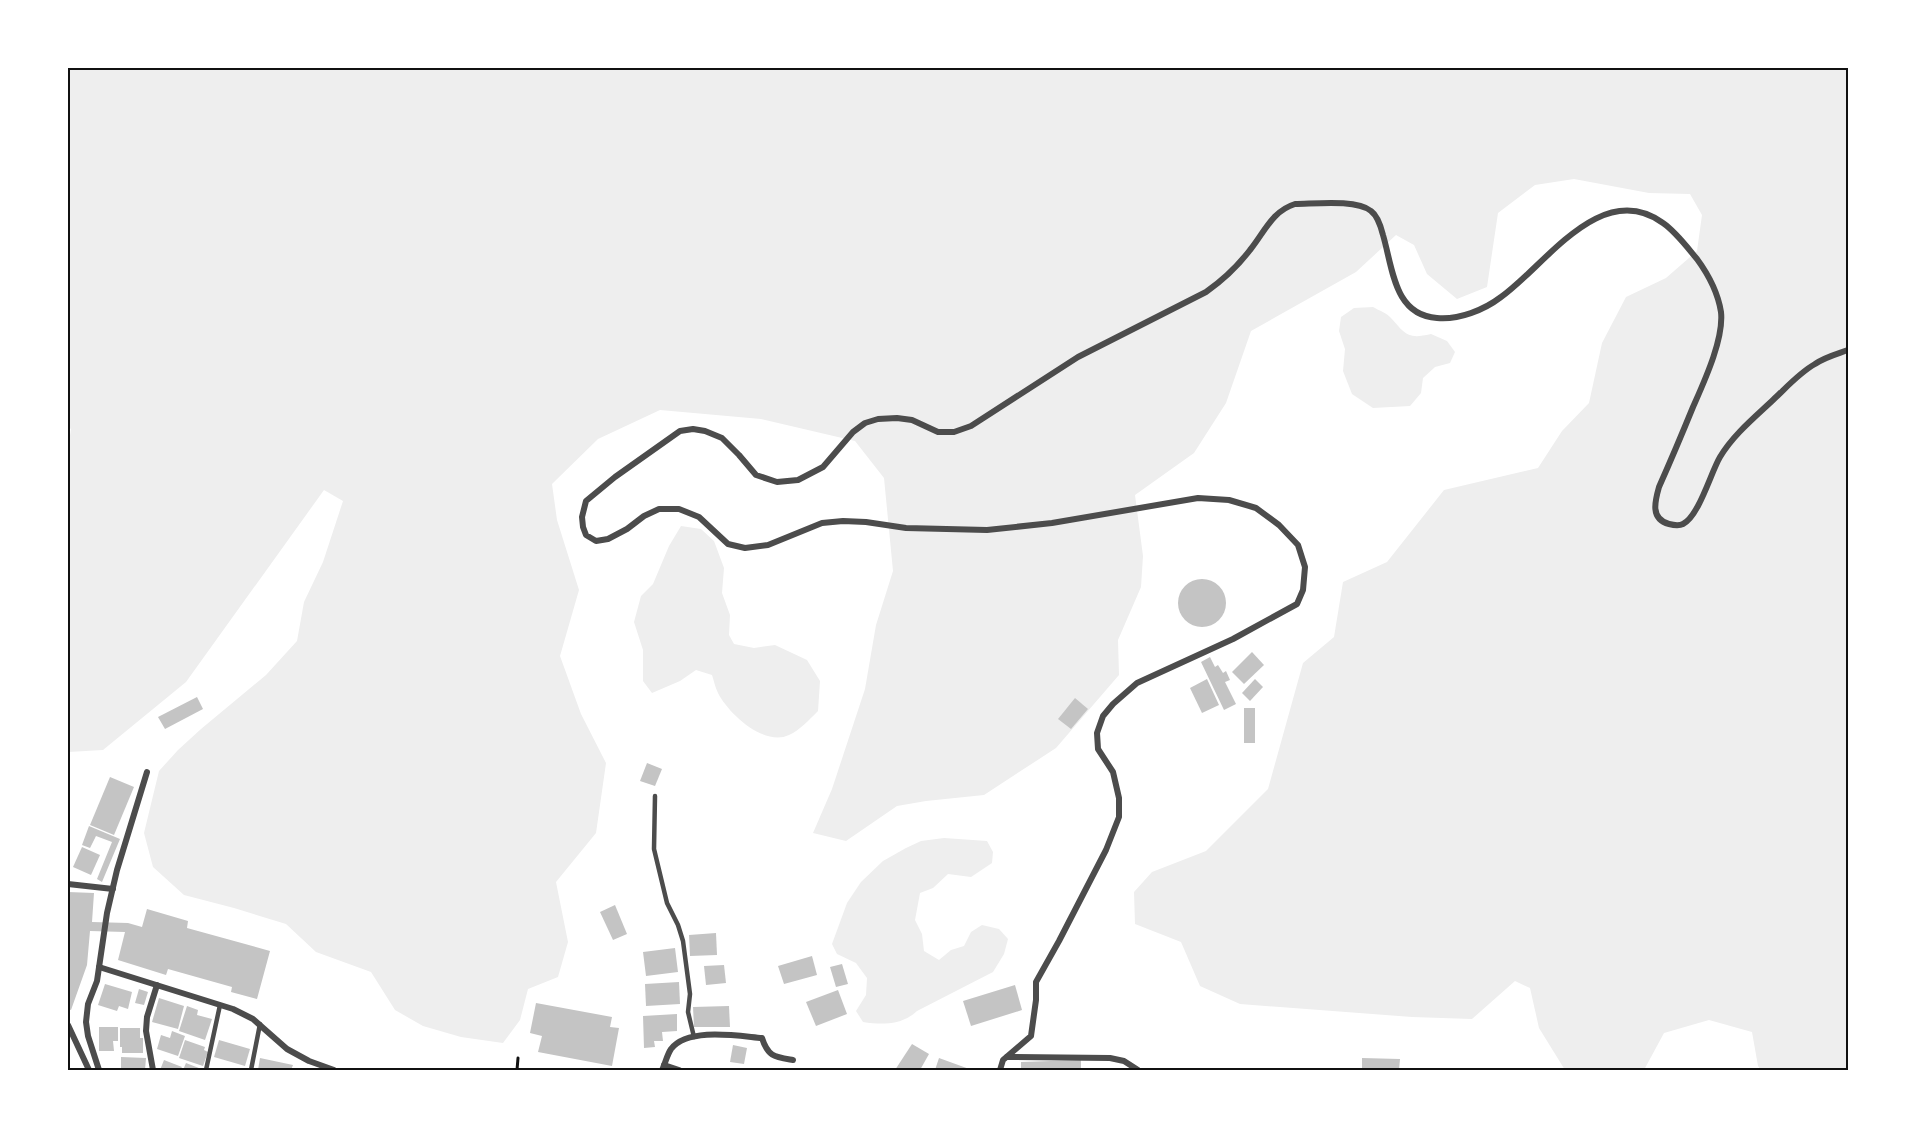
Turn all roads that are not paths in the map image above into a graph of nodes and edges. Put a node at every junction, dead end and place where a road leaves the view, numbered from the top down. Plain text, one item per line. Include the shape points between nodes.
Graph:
1 (1848, 350) edge
2 (147, 772) dead end
3 (655, 796) dead end
4 (68, 884) edge
5 (113, 889) junction
6 (99, 967) junction
7 (157, 985) junction
8 (220, 1005) junction
9 (260, 1024) junction
10 (68, 1025) edge
11 (694, 1038) junction
12 (1006, 1057) junction
13 (793, 1060) dead end
14 (663, 1068) edge
15 (89, 1071) edge
16 (99, 1071) edge
17 (153, 1071) edge
18 (206, 1071) edge
19 (251, 1071) edge
20 (333, 1071) edge
21 (679, 1071) edge
22 (1000, 1071) edge
23 (1138, 1071) edge

1 - 12 street via 1807,370 1737,434 1720,456 1692,515 1683,524 1673,525 1662,522 1654,504 1706,378 1721,315 1715,290 1699,262 1662,222 1644,213 1609,212 1551,250 1501,298 1469,313 1439,318 1422,316 1410,309 1399,293 1382,232 1371,211 1348,204 1295,204 1275,215 1239,263 1215,285 1078,357 971,426 938,432 912,420 878,419 853,432 823,467 798,480 777,482 756,475 722,438 705,431 680,431 586,501 583,527 586,535 596,541 618,534 659,509 679,509 699,517 728,544 745,548 768,545 822,523 843,520 906,528 987,530 1198,498 1229,500 1256,508 1280,525 1298,545 1305,567 1297,604 1233,639 1137,683 1103,716 1097,733 1098,749 1113,772 1119,817 1106,850 1036,982 1030,1036
2 - 5 street
3 - 11 lane via 654,849 667,903 683,941 690,994 688,1012
4 - 5 street
5 - 6 street
6 - 7 street
6 - 16 street via 86,1023
7 - 8 street
7 - 17 street via 146,1031
8 - 9 street
8 - 18 lane
9 - 19 lane
9 - 20 street via 288,1048
10 - 15 street
11 - 13 street via 714,1034 762,1038 774,1057
11 - 14 street via 675,1045
12 - 22 street
12 - 23 street via 1110,1058 1124,1061
14 - 21 street

